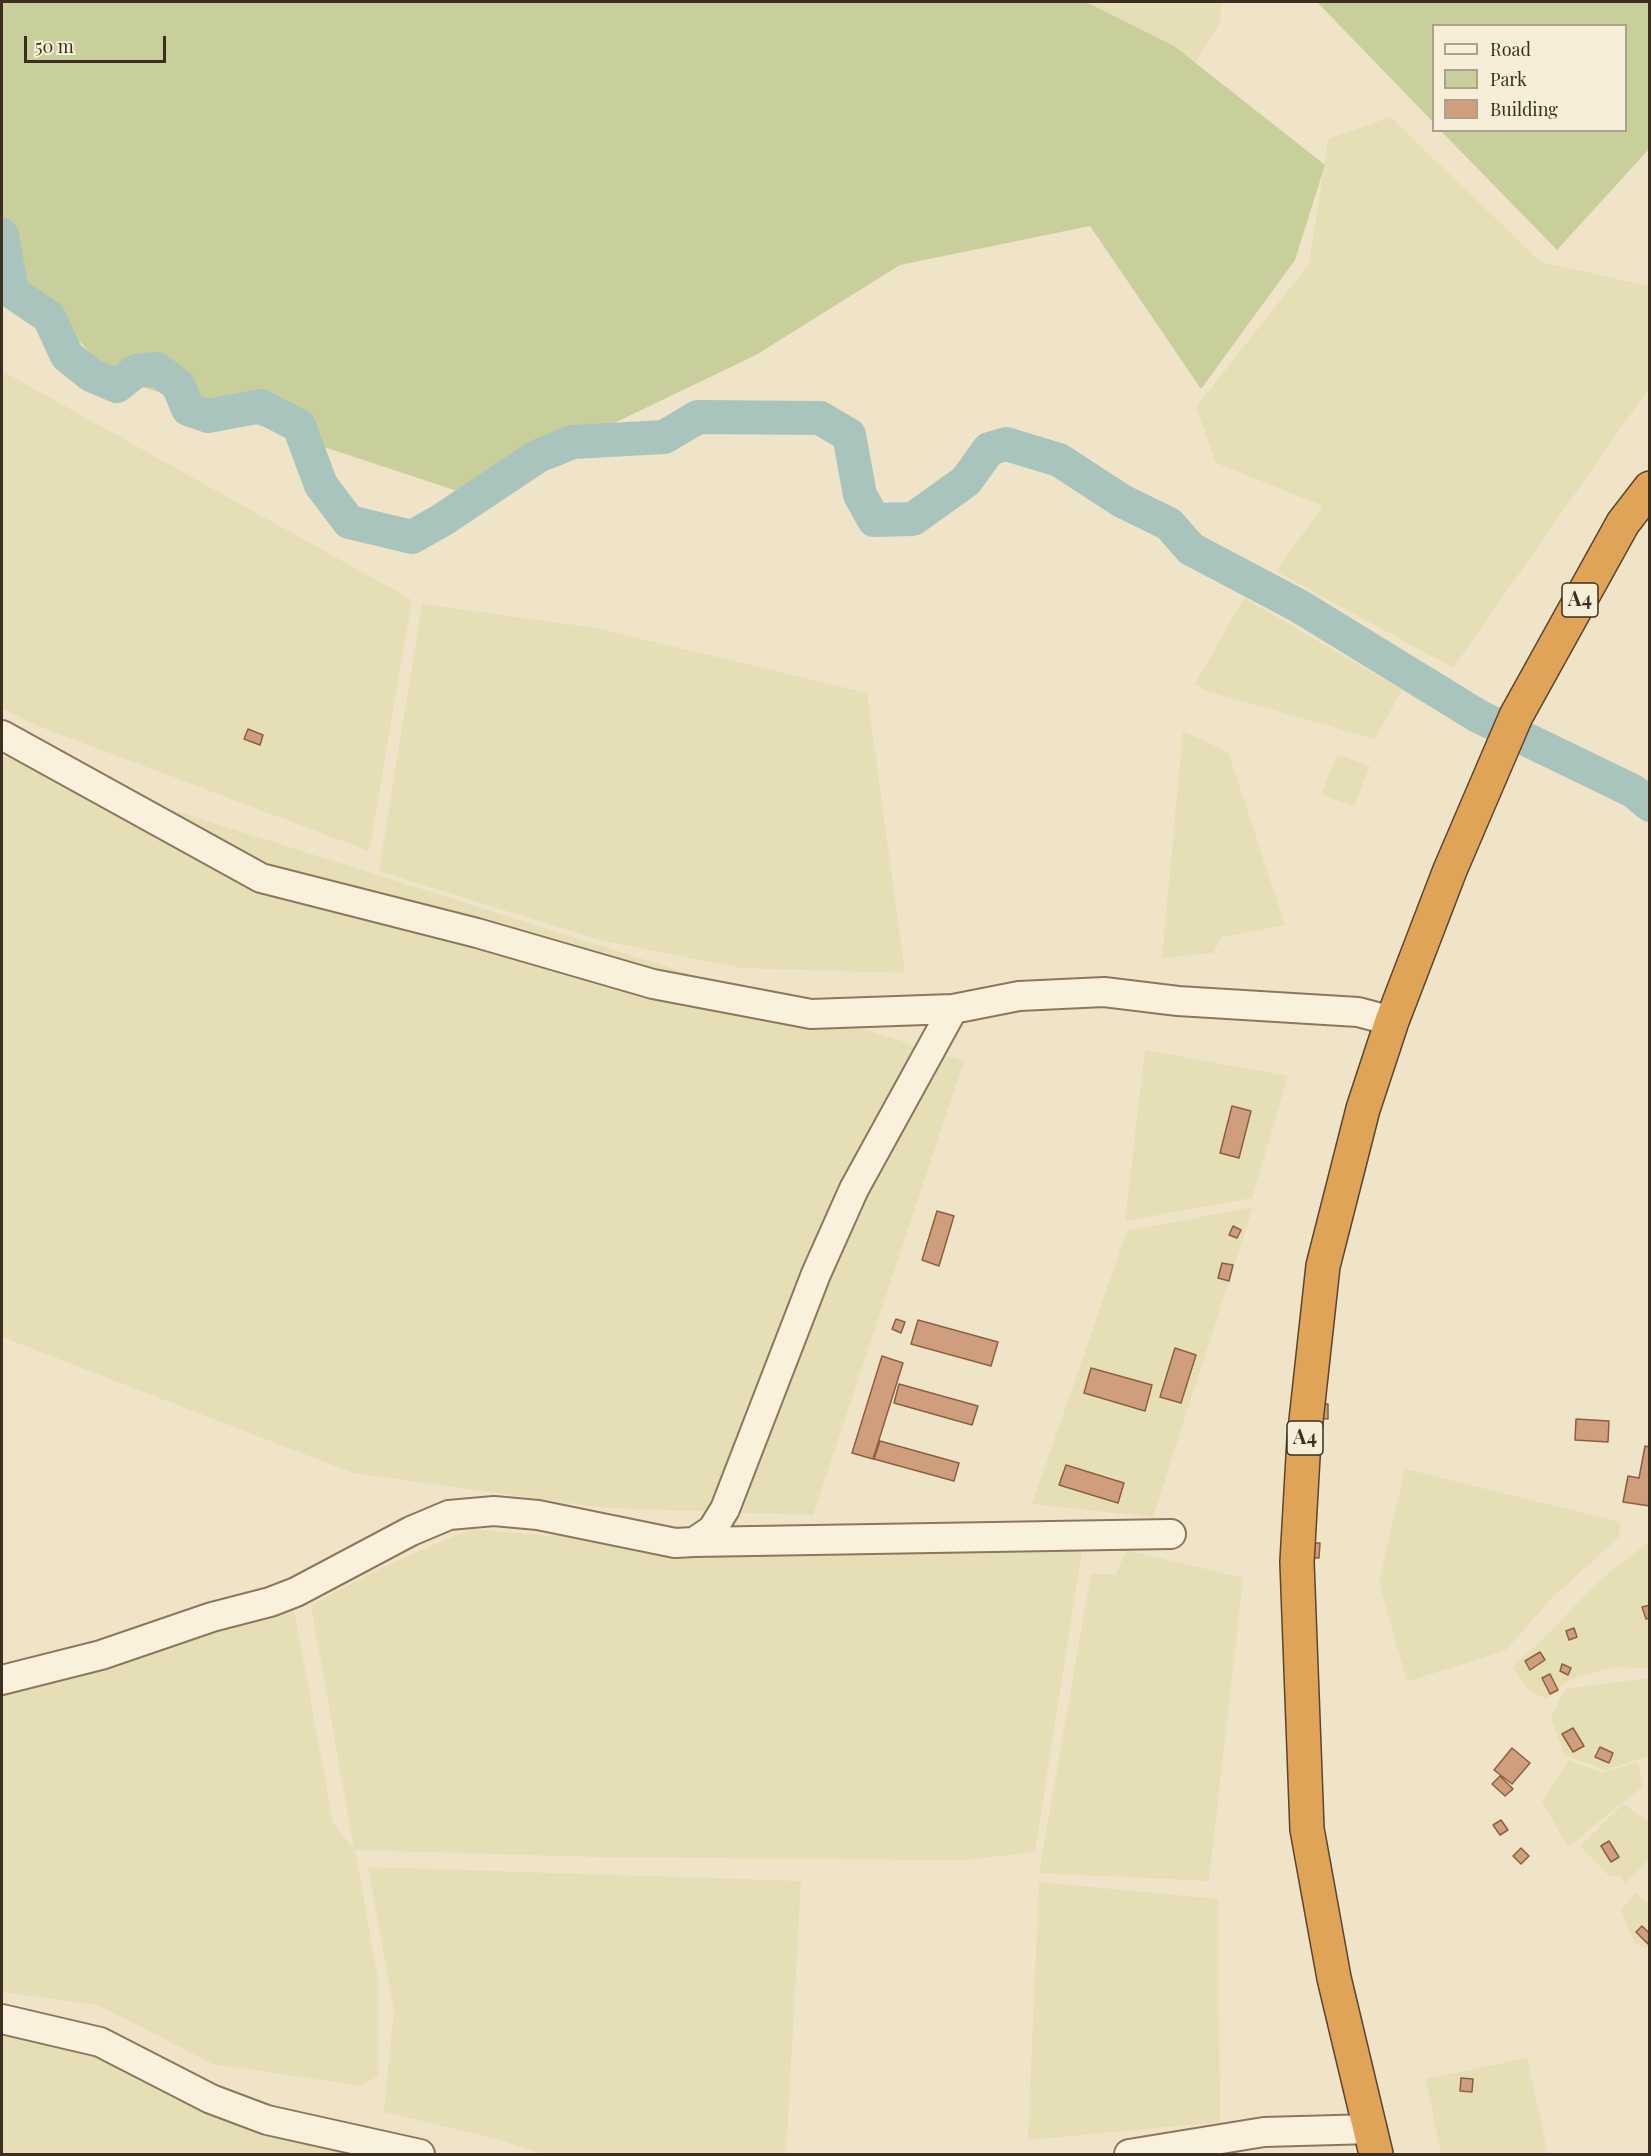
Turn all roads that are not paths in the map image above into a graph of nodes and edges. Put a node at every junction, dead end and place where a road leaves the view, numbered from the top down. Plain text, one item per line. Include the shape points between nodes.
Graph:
1 (1650, 488) edge
2 (2, 735) edge
3 (953, 1009) junction
4 (1392, 1021) junction
5 (1170, 1534) dead end
6 (694, 1542) junction
7 (2, 1680) edge
8 (2, 2019) edge
9 (1374, 2142) edge
10 (420, 2154) edge
11 (1130, 2154) edge

1 - 4 highway, A4 via 1623,523 1516,716
2 - 3 street via 261,878 477,933 653,984 811,1014
3 - 4 street via 1019,996 1104,992 1178,1001 1358,1012
3 - 6 street via 854,1189 816,1274 725,1509 712,1530
4 - 9 highway, A4 via 1363,1109 1323,1266 1304,1439 1297,1562 1307,1829 1334,1977
5 - 6 street
6 - 7 street via 675,1544 538,1515 494,1511 449,1515 411,1531 296,1593 101,1654
8 - 10 street via 100,2042 211,2099 267,2120
9 - 11 street via 1264,2132

